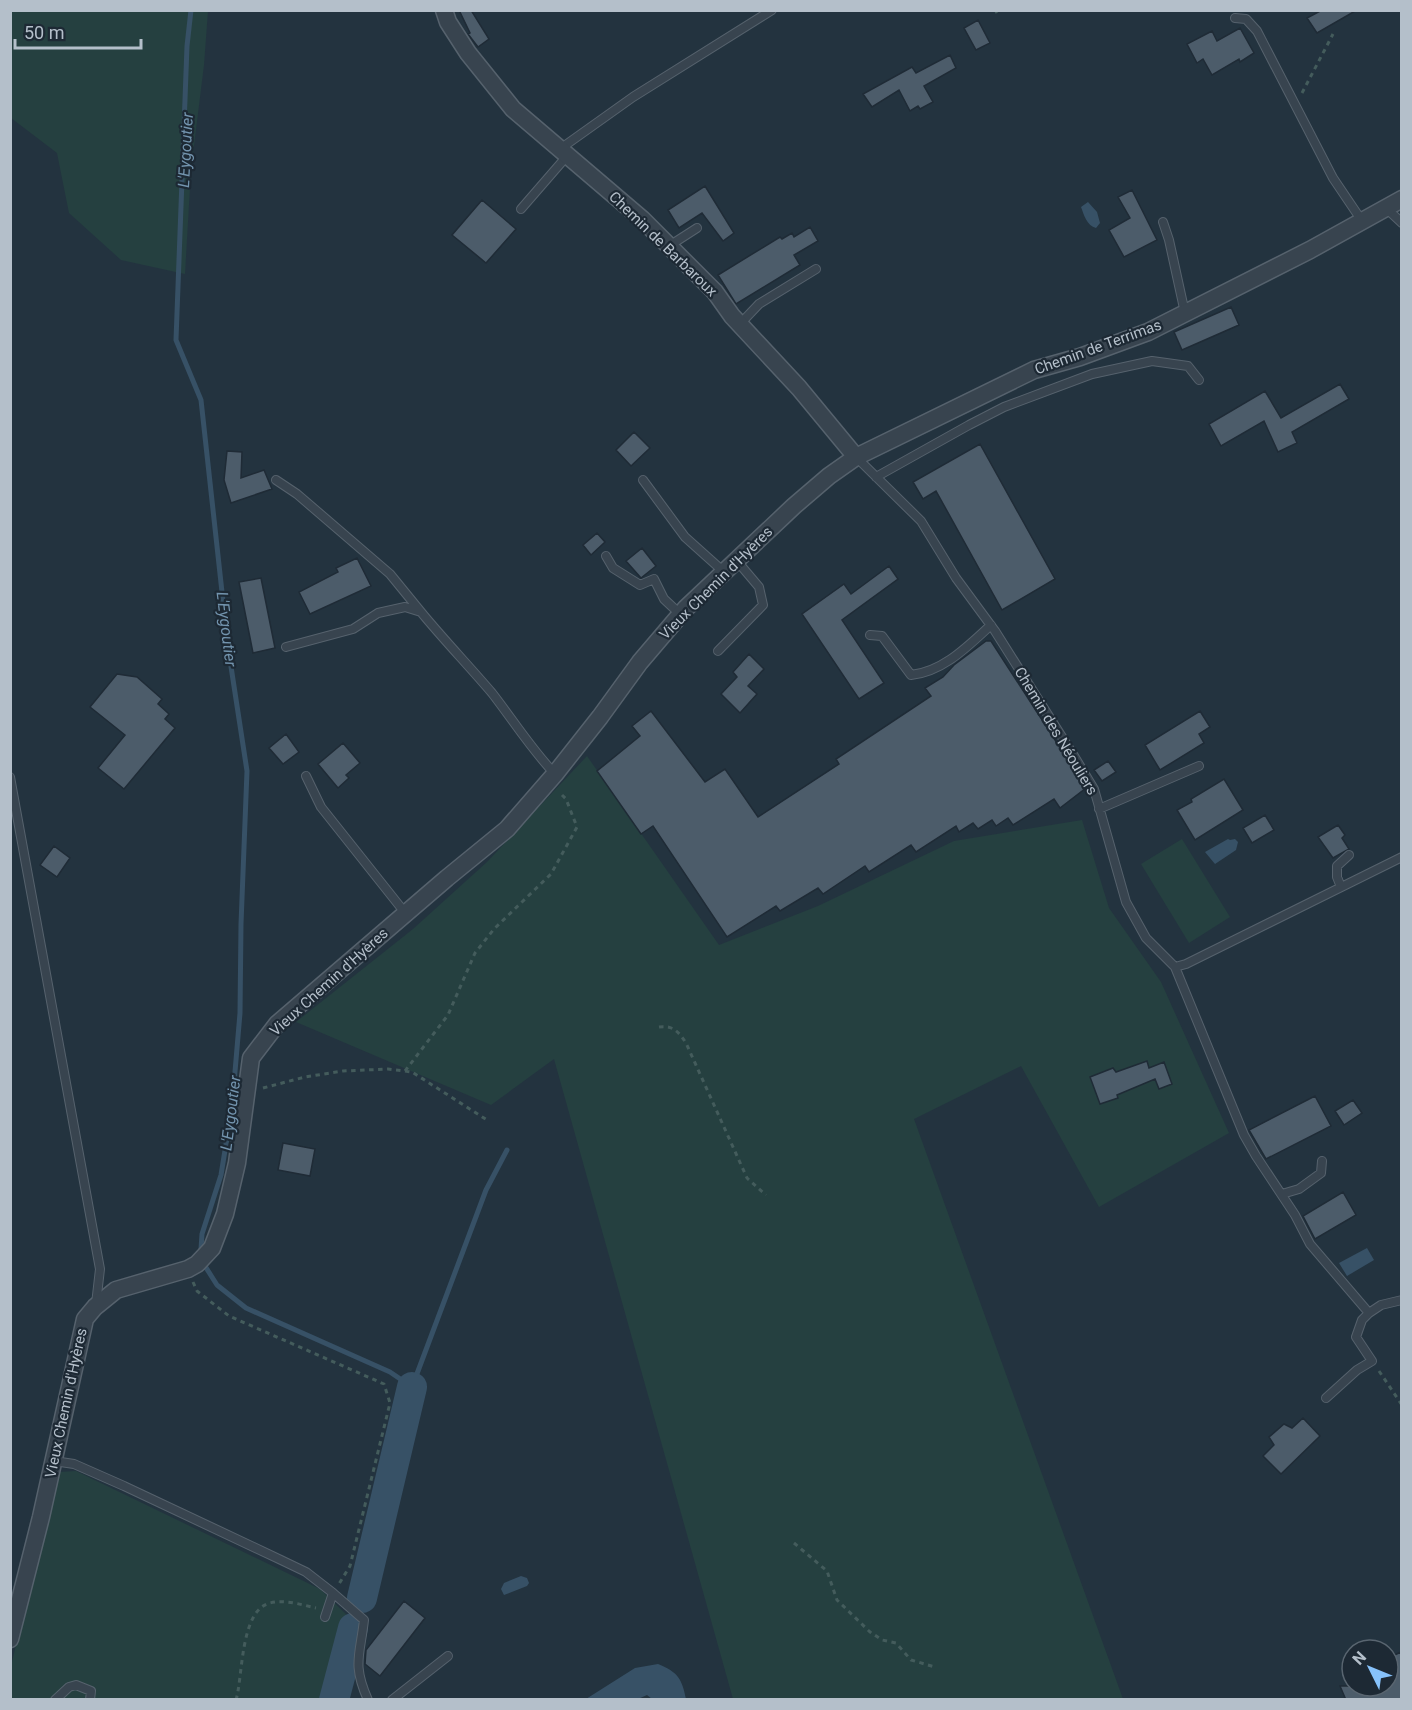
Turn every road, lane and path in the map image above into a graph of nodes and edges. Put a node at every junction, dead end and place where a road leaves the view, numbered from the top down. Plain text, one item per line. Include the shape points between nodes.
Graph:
1 (444, 10) edge
2 (772, 10) edge
3 (1234, 18) dead end
4 (1333, 34) dead end
5 (1297, 106) junction
6 (563, 153) junction
7 (1401, 199) edge
8 (1386, 208) junction
9 (521, 209) dead end
10 (1362, 221) junction
11 (1163, 222) dead end
12 (1401, 223) edge
13 (697, 228) dead end
14 (669, 246) junction
15 (816, 269) dead end
16 (1185, 313) junction
17 (740, 324) junction
18 (1199, 380) dead end
19 (856, 457) junction
20 (876, 477) junction
21 (276, 480) dead end
22 (643, 480) dead end
23 (606, 556) dead end
24 (737, 561) junction
25 (724, 572) junction
26 (421, 612) junction
27 (681, 615) junction
28 (991, 625) junction
29 (870, 635) dead end
30 (286, 647) dead end
31 (718, 651) dead end
32 (1199, 766) dead end
33 (306, 776) dead end
34 (10, 777) edge
35 (551, 778) junction
36 (1099, 809) junction
37 (1349, 855) dead end
38 (1401, 857) edge
39 (1341, 887) junction
40 (406, 914) junction
41 (1175, 968) junction
42 (659, 1027) dead end
43 (405, 1071) junction
44 (247, 1091) junction
45 (487, 1120) dead end
46 (1322, 1161) dead end
47 (1282, 1194) junction
48 (766, 1195) dead end
49 (188, 1269) junction
50 (1401, 1300) edge
51 (95, 1307) junction
52 (1369, 1313) junction
53 (1372, 1361) junction
54 (1326, 1398) dead end
55 (1401, 1405) edge
56 (54, 1461) junction
57 (794, 1543) dead end
58 (333, 1593) junction
59 (326, 1614) joint
60 (10, 1639) edge
61 (448, 1656) dead end
62 (935, 1667) dead end
63 (55, 1700) edge
64 (90, 1700) edge
65 (236, 1700) edge
66 (368, 1700) edge
67 (392, 1700) edge

1 - 6 street, Chemin de Barbaroux via 468,53 513,109
2 - 6 lane via 633,97
3 - 5 lane via 1246,19 1257,31
4 - 5 path
5 - 10 lane via 1333,178
6 - 9 lane
6 - 14 street, Chemin de Barbaroux
7 - 8 street, Chemin de Terrimas
8 - 10 street, Chemin de Terrimas
8 - 12 lane
10 - 16 street, Chemin de Terrimas
11 - 16 lane
13 - 14 lane
14 - 17 street, Chemin de Barbaroux via 715,292
15 - 17 lane via 759,304
16 - 19 street, Chemin de Terrimas via 1139,335 1034,370
17 - 19 street, Chemin de Barbaroux
18 - 20 lane via 1188,366 1152,361 1092,374 1004,407
19 - 20 lane, Chemin des Néouliers
19 - 24 street, Vieux Chemin d'Hyères via 829,476
20 - 28 lane, Chemin des Néouliers via 921,522
21 - 26 lane via 390,574
22 - 25 lane via 685,537
23 - 27 lane via 613,568 640,585 654,579 664,599
24 - 25 street, Vieux Chemin d'Hyères
24 - 31 lane via 759,587 763,605
25 - 27 street, Vieux Chemin d'Hyères
26 - 30 lane via 405,607 378,613 353,629
26 - 35 lane via 516,724
27 - 35 street, Vieux Chemin d'Hyères
28 - 29 lane via 946,663 911,675 882,636
28 - 36 lane, Chemin des Néouliers via 1094,789
32 - 36 lane
33 - 40 lane via 321,807
34 - 51 lane via 100,1269
35 - 40 street, Vieux Chemin d'Hyères via 507,829
35 - 43 path via 566,799 577,827 551,874 474,953 448,1015
36 - 41 lane, Chemin des Néouliers via 1126,902 1146,938
37 - 39 lane via 1337,866
38 - 39 lane
39 - 41 lane
40 - 44 street, Vieux Chemin d'Hyères via 277,1024 251,1058
41 - 47 lane via 1244,1135
42 - 48 path via 667,1026 683,1037 747,1178
43 - 44 path via 343,1071
43 - 45 path
44 - 49 street, Vieux Chemin d'Hyères via 225,1214 212,1248
46 - 47 lane via 1321,1173 1299,1189
47 - 52 lane via 1310,1244
49 - 51 street, Vieux Chemin d'Hyères via 116,1290
49 - 58 path via 197,1291 229,1316 384,1384 390,1403 385,1425 350,1566
50 - 52 lane
51 - 56 street, Vieux Chemin d'Hyères via 84,1319
52 - 53 lane via 1356,1337
53 - 54 lane via 1356,1370
53 - 55 path
56 - 58 lane via 74,1464 281,1560 306,1572
56 - 60 street, Vieux Chemin d'Hyères
57 - 62 path via 827,1570 837,1600 870,1632 896,1643 910,1660
58 - 59 lane
58 - 66 lane via 364,1620 357,1659
59 - 65 path via 295,1603 267,1604 246,1632
61 - 67 lane
63 - 64 lane via 76,1684 90,1691

